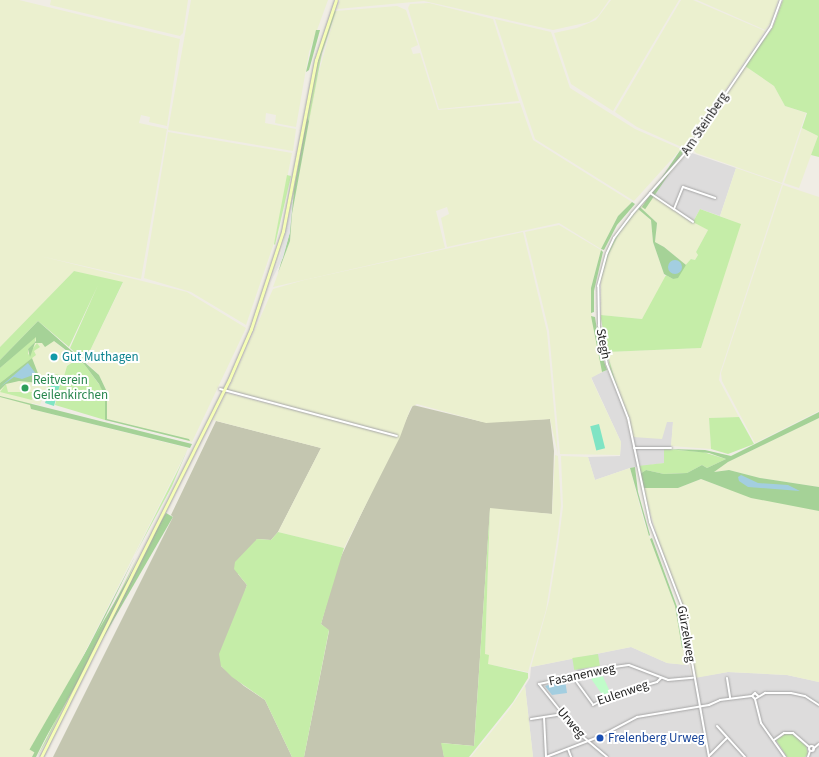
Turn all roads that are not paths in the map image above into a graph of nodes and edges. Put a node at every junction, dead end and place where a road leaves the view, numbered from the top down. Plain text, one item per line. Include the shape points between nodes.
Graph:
1 (336, 0) edge
2 (781, 0) edge
3 (650, 193) junction
4 (715, 198) dead end
5 (674, 209) junction
6 (694, 222) dead end
7 (614, 238) joint
8 (222, 390) junction
9 (397, 436) dead end
10 (634, 448) junction
11 (671, 448) dead end
12 (642, 491) joint
13 (573, 677) junction
14 (661, 678) junction
15 (694, 678) junction
16 (727, 678) dead end
17 (539, 684) joint
18 (752, 696) junction
19 (758, 696) junction
20 (730, 698) junction
21 (756, 699) junction
22 (699, 705) junction
23 (819, 705) edge
24 (562, 714) junction
25 (544, 717) junction
26 (531, 718) dead end
27 (717, 726) dead end
28 (727, 738) junction
29 (774, 740) junction
30 (587, 741) junction
31 (819, 744) edge
32 (568, 749) junction
33 (812, 750) junction
34 (41, 757) edge
35 (546, 757) edge
36 (570, 757) edge
37 (607, 757) edge
38 (709, 757) edge
39 (745, 757) edge
40 (785, 757) edge
41 (808, 757) edge

1 - 8 main road via 316,60 290,202 275,260 252,329
2 - 3 street, Am Steinberg via 772,27 687,151
3 - 5 street
3 - 7 street, Am Steinberg
4 - 5 street via 683,187
5 - 6 street
7 - 10 street, Stegh via 607,252 598,286 599,325 607,364 626,413
8 - 9 street
8 - 34 main road
10 - 11 street
10 - 12 street, Stegh
12 - 15 street, Gürzelweg via 656,539 682,606
13 - 14 street, Fasanenweg via 579,672 629,665
13 - 14 street, Eulenweg via 594,705 609,696 657,682
13 - 17 street, Fasanenweg
14 - 15 street, Fasanenweg
15 - 22 street, Gürzelweg
16 - 20 street
17 - 24 street, Urweg
18 - 19 street via 755,693
18 - 20 street via 733,700
18 - 21 street
19 - 21 street
19 - 23 street via 791,693 807,697
20 - 22 street via 718,700 717,703
21 - 29 street via 761,723
22 - 30 street via 637,717
22 - 38 street, Gürzelweg
24 - 25 street
24 - 30 street, Urweg
25 - 26 street
25 - 35 street
27 - 28 street
28 - 38 street
28 - 39 street
29 - 33 street via 784,733 793,732
29 - 40 street
30 - 32 street
30 - 37 street, Urweg
31 - 33 street
32 - 35 street
32 - 36 street
33 - 41 street

